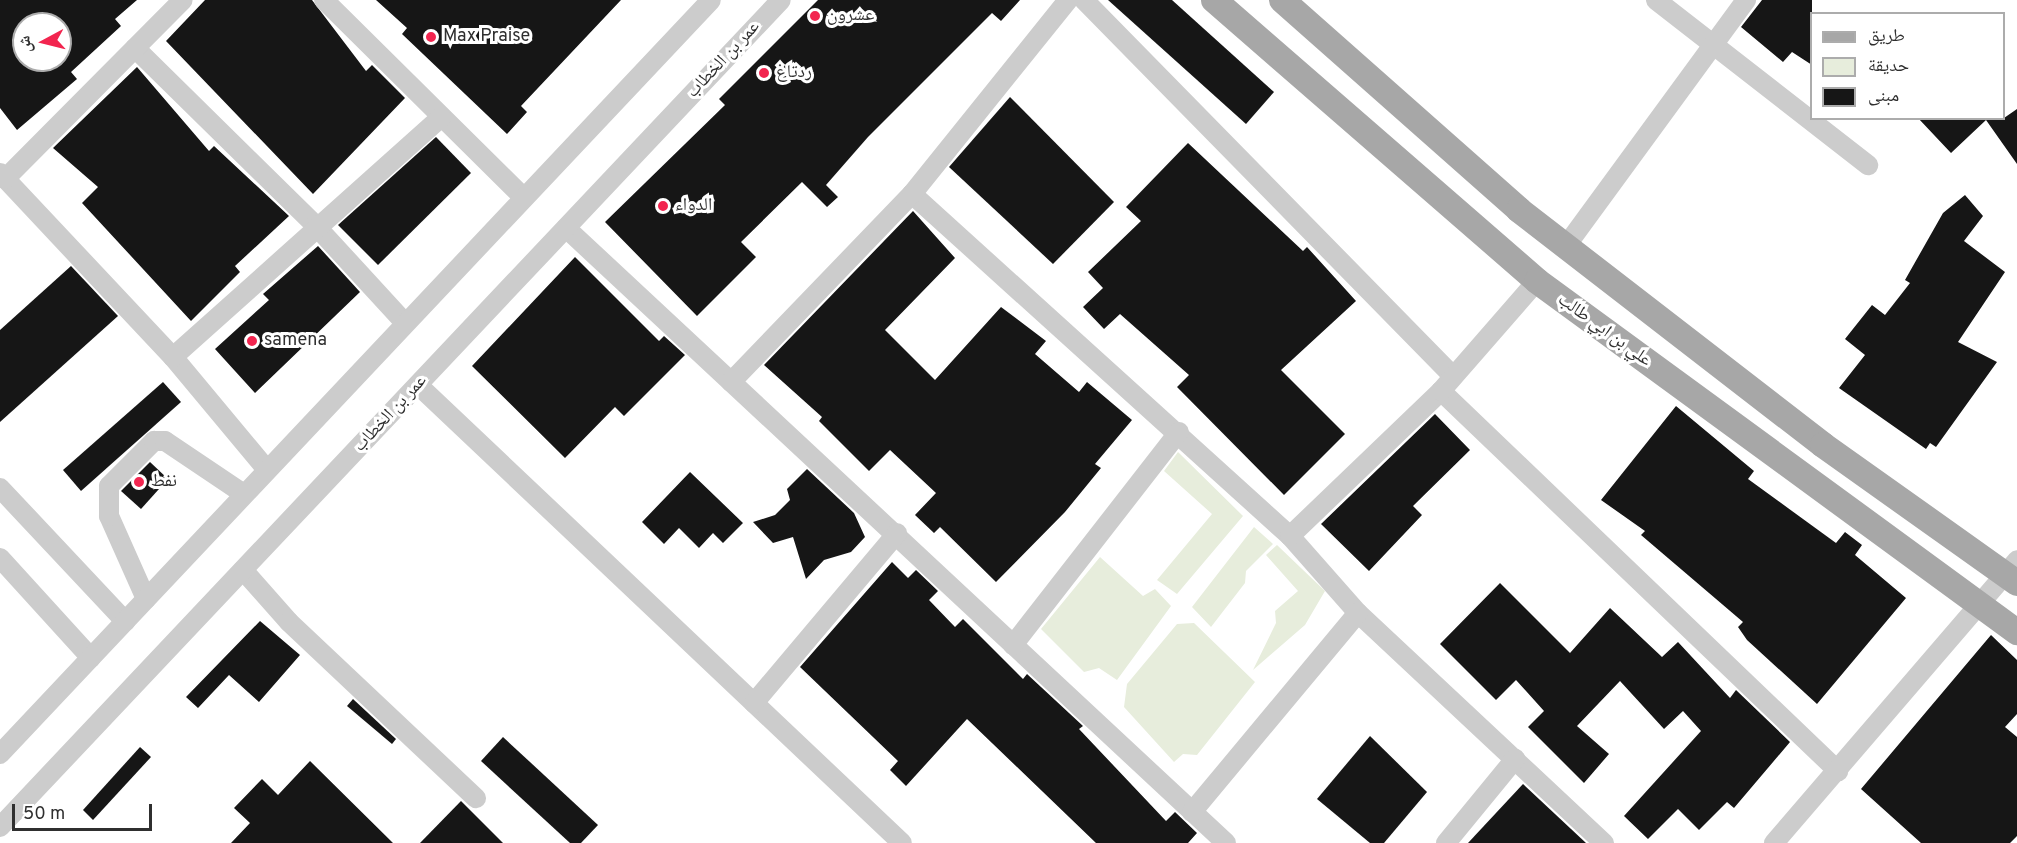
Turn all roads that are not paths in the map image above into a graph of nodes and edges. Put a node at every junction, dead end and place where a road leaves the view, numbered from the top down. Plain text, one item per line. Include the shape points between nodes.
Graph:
1 (183, 0) edge
2 (324, 0) edge
3 (781, 0) edge
4 (1068, 0) edge
5 (1084, 0) edge
6 (1214, 0) edge
7 (1282, 0) edge
8 (1656, 0) edge
9 (1746, 0) edge
10 (702, 3) edge
11 (1715, 45) junction
12 (135, 48) junction
13 (441, 117) junction
14 (1810, 120) edge
15 (1811, 120) edge
16 (1868, 165) dead end
17 (3, 176) edge
18 (912, 194) junction
19 (524, 198) junction
20 (315, 225) junction
21 (566, 228) junction
22 (1566, 246) junction
23 (1537, 281) junction
24 (405, 324) junction
25 (173, 357) junction
26 (731, 382) junction
27 (1447, 384) junction
28 (418, 386) junction
29 (1179, 432) junction
30 (267, 470) junction
31 (0, 488) edge
32 (244, 494) junction
33 (897, 533) junction
34 (1290, 536) junction
35 (0, 558) edge
36 (243, 570) junction
37 (2013, 573) edge
38 (146, 599) junction
39 (1981, 607) junction
40 (1358, 613) junction
41 (125, 621) junction
42 (2017, 632) edge
43 (1013, 645) junction
44 (91, 658) junction
45 (754, 703) junction
46 (0, 754) edge
47 (1515, 759) junction
48 (1838, 771) junction
49 (476, 798) dead end
50 (1192, 812) junction
51 (0, 827) edge
52 (902, 843) edge
53 (1226, 843) edge
54 (1446, 843) edge
55 (1604, 843) edge
56 (1774, 843) edge

1 - 12 street
2 - 13 street
3 - 21 street, عمر بن الخطاب
4 - 18 street
5 - 27 street
6 - 23 main road, علي بن ابي طالب
7 - 22 main road
8 - 11 street
9 - 11 street
10 - 19 street
11 - 14 street
11 - 22 street
12 - 17 street
12 - 20 street
13 - 19 street
13 - 20 street
15 - 16 street
17 - 25 street
18 - 26 street
18 - 29 street
19 - 24 street
20 - 24 street
20 - 25 street
21 - 26 street
21 - 28 street, عمر بن الخطاب
22 - 37 main road via 1823,446
23 - 27 street
23 - 39 main road, علي بن ابي طالب
24 - 30 street
25 - 30 street
26 - 33 street
27 - 34 street
27 - 48 street
28 - 36 street, عمر بن الخطاب
28 - 45 street
29 - 34 street
29 - 43 street
30 - 32 street
31 - 41 street
32 - 38 street
32 - 38 street via 165,441 154,441 110,486 110,516
33 - 43 street
33 - 45 street
34 - 40 street
35 - 44 street
36 - 49 street via 289,622
36 - 51 street, عمر بن الخطاب
37 - 39 street
38 - 41 street
39 - 42 main road, علي بن ابي طالب
39 - 48 street
40 - 47 street
40 - 50 street
41 - 44 street
43 - 50 street
44 - 46 street
45 - 52 street
47 - 54 street
47 - 55 street
48 - 56 street
50 - 53 street

